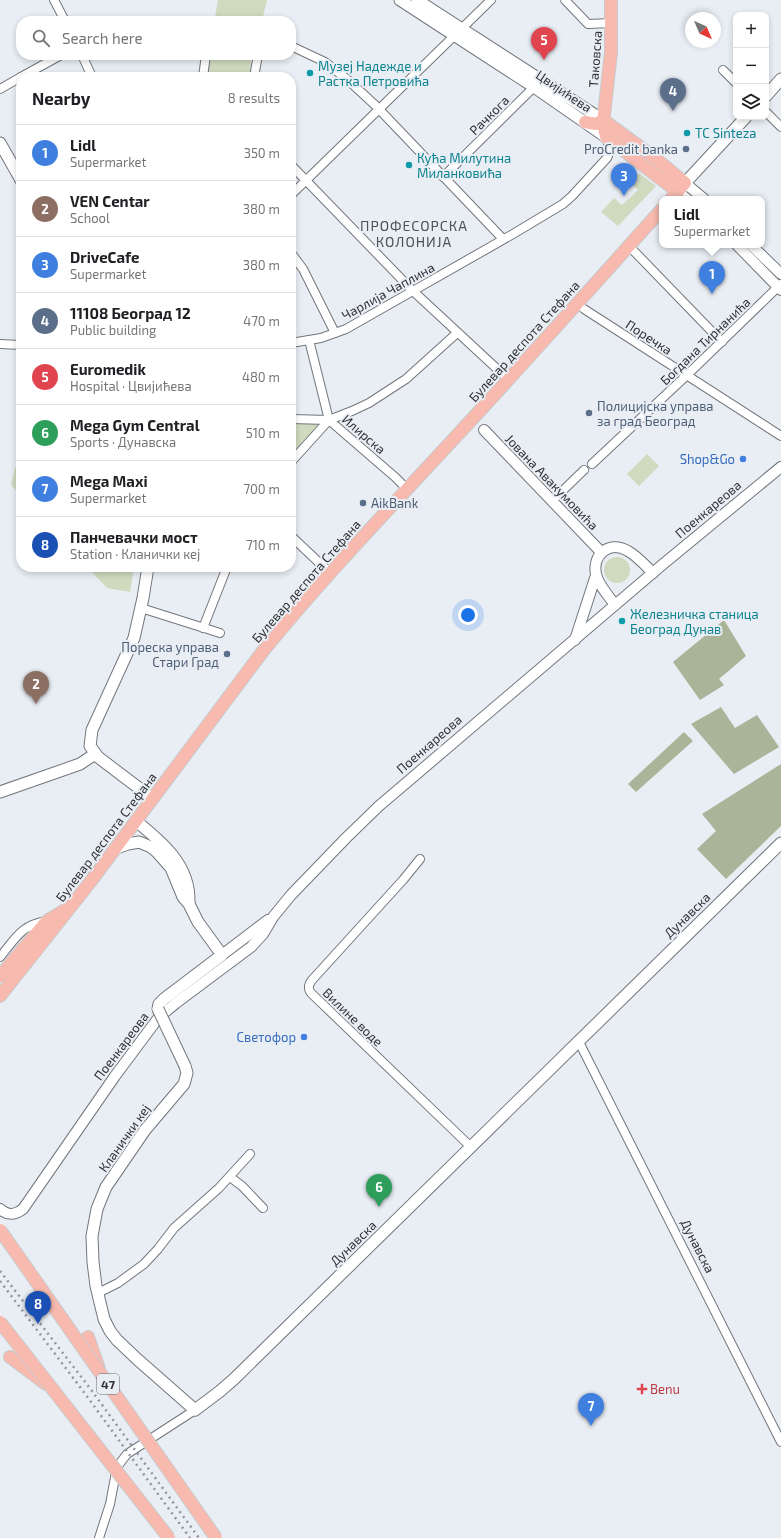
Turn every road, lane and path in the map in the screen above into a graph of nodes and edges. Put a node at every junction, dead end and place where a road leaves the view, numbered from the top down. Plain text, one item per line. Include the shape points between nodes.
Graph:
1 (54, 0) edge
2 (400, 0) edge
3 (417, 0) edge
4 (491, 0) edge
5 (565, 0) edge
6 (611, 0) edge
7 (62, 16) edge
8 (611, 23) junction
9 (458, 32) junction
10 (296, 48) edge
11 (52, 60) edge
12 (84, 60) edge
13 (205, 60) edge
14 (257, 60) edge
15 (723, 70) dead end
16 (30, 72) edge
17 (90, 72) edge
18 (203, 72) edge
19 (255, 72) edge
20 (733, 79) edge
21 (781, 79) edge
22 (16, 80) edge
23 (534, 87) junction
24 (0, 89) edge
25 (769, 93) edge
26 (378, 109) junction
27 (769, 115) edge
28 (603, 120) junction
29 (743, 120) edge
30 (585, 122) junction
31 (781, 127) edge
32 (606, 137) junction
33 (0, 143) edge
34 (296, 170) edge
35 (16, 171) edge
36 (444, 176) junction
37 (306, 181) junction
38 (296, 190) edge
39 (680, 193) edge
40 (692, 196) edge
41 (659, 212) edge
42 (503, 239) junction
43 (629, 246) junction
44 (740, 248) edge
45 (754, 248) edge
46 (296, 259) edge
47 (781, 274) edge
48 (780, 287) edge
49 (413, 291) junction
50 (584, 309) dead end
51 (335, 333) junction
52 (457, 333) junction
53 (309, 340) junction
54 (296, 342) edge
55 (722, 342) junction
56 (0, 344) edge
57 (16, 345) edge
58 (685, 377) junction
59 (508, 379) junction
60 (296, 419) edge
61 (329, 420) junction
62 (484, 430) dead end
63 (781, 436) edge
64 (296, 456) edge
65 (592, 464) dead end
66 (781, 467) edge
67 (584, 470) dead end
68 (407, 489) junction
69 (552, 500) junction
70 (296, 541) edge
71 (601, 552) junction
72 (147, 572) edge
73 (225, 572) edge
74 (330, 572) junction
75 (653, 573) junction
76 (596, 575) junction
77 (616, 605) junction
78 (141, 608) junction
79 (203, 628) junction
80 (220, 634) dead end
81 (575, 640) junction
82 (95, 754) junction
83 (0, 792) edge
84 (152, 798) junction
85 (136, 821) junction
86 (781, 843) edge
87 (114, 849) junction
88 (420, 859) dead end
89 (189, 904) junction
90 (70, 908) junction
91 (273, 916) junction
92 (47, 921) junction
93 (222, 956) junction
94 (0, 957) edge
95 (0, 976) edge
96 (0, 996) edge
97 (158, 1009) joint
98 (579, 1042) junction
99 (471, 1148) junction
100 (250, 1154) dead end
101 (230, 1177) junction
102 (264, 1208) dead end
103 (0, 1209) edge
104 (0, 1230) edge
105 (98, 1293) junction
106 (0, 1322) edge
107 (88, 1337) dead end
108 (10, 1357) dead end
109 (101, 1374) junction
110 (54, 1391) junction
111 (195, 1410) junction
112 (781, 1442) edge
113 (99, 1538) edge
114 (169, 1538) edge
115 (216, 1538) edge

1 - 7 street
2 - 9 main road, Цвијићева
3 - 9 main road, Цвијићева
4 - 9 street
5 - 8 street via 588,24
6 - 8 main road, Таковска
8 - 28 main road, Таковска via 609,73
9 - 23 main road, Цвијићева
9 - 26 street
9 - 28 main road, Цвијићева
10 - 26 street via 337,70
11 - 16 street
12 - 17 street
13 - 18 street
14 - 19 street
15 - 20 street
21 - 25 main road
22 - 24 street
23 - 30 main road, Цвијићева
23 - 36 street, Рачкога
26 - 36 street
26 - 37 street
27 - 31 street
28 - 30 main road via 596,124
28 - 32 main road, Таковска
28 - 39 main road, Цвијићева via 651,155
29 - 39 main road
30 - 32 main road, Цвијићева
32 - 39 main road, Цвијићева
32 - 42 street, Чарлија Чаплина via 610,151 606,158 572,196 563,204
33 - 35 main road
34 - 37 street
36 - 42 street
37 - 38 street
37 - 49 street
39 - 40 street, Цвијићева
41 - 43 main road, Булевар деспота Стефана
42 - 49 street, Чарлија Чаплина
43 - 55 street
43 - 59 main road, Булевар деспота Стефана
44 - 48 street
45 - 47 street
46 - 51 street
48 - 55 street, Богдана Тирнанића
49 - 51 street, Чарлија Чаплина
49 - 52 street
50 - 58 street, Поречка
51 - 53 street, Чарлија Чаплина
52 - 59 street
52 - 61 street via 406,379 370,402
53 - 54 street, Чарлија Чаплина
53 - 61 street, Илирска
55 - 58 street, Богдана Тирнанића
56 - 57 street
58 - 63 street, Поречка
58 - 65 street, Богдана Тирнанића
59 - 68 main road, Булевар деспота Стефана
60 - 61 street
61 - 64 street
61 - 68 street, Илирска
62 - 69 street, Јована Авакумовића
66 - 75 street, Поенкареова
67 - 69 street
68 - 74 main road, Булевар деспота Стефана
69 - 71 street, Јована Авакумовића
70 - 74 street
71 - 75 street via 610,547 622,548
71 - 76 street via 595,564
72 - 78 main road
73 - 79 street
74 - 84 main road, Булевар деспота Стефана via 263,651
75 - 77 street, Поенкареова
76 - 77 street
76 - 81 street
77 - 81 street, Поенкареова
78 - 79 street
78 - 82 main road via 134,638 92,730 90,745
79 - 80 street
81 - 91 street, Поенкареова via 379,806
82 - 83 main road via 80,764
82 - 84 main road
84 - 85 main road, Булевар деспота Стефана
85 - 87 main road, Булевар деспота Стефана
85 - 89 main road via 159,840 176,859 185,876
86 - 98 main road, Дунавска
87 - 89 main road via 134,842 151,847 170,868
87 - 90 main road, Булевар деспота Стефана
88 - 99 street, Вилине воде via 312,980 309,989
89 - 93 main road via 198,922
90 - 92 main road
90 - 96 main road, Булевар деспота Стефана
91 - 93 street, Поенкареова
91 - 103 street, Поенкареова via 263,934 251,947 159,1018 114,1076 23,1209 16,1214 5,1213
92 - 94 street via 27,926
92 - 95 main road
93 - 97 main road, Поенкареова via 164,999
97 - 105 main road, Кланички кеј, bridge via 187,1073 184,1084 145,1130 100,1199 92,1236
98 - 99 main road, Дунавска
98 - 112 street, Дунавска
99 - 111 main road, Дунавска via 234,1379
100 - 101 street
101 - 102 street
101 - 105 street via 174,1228 144,1264 118,1283
104 - 109 main road, 47, bridge
105 - 111 main road, Кланички кеј via 106,1325 117,1340
106 - 110 main road, bridge
107 - 109 main road, bridge
108 - 110 main road, bridge
109 - 115 main road, 47, bridge
110 - 114 main road, bridge
111 - 113 street via 127,1454 117,1467 110,1504

